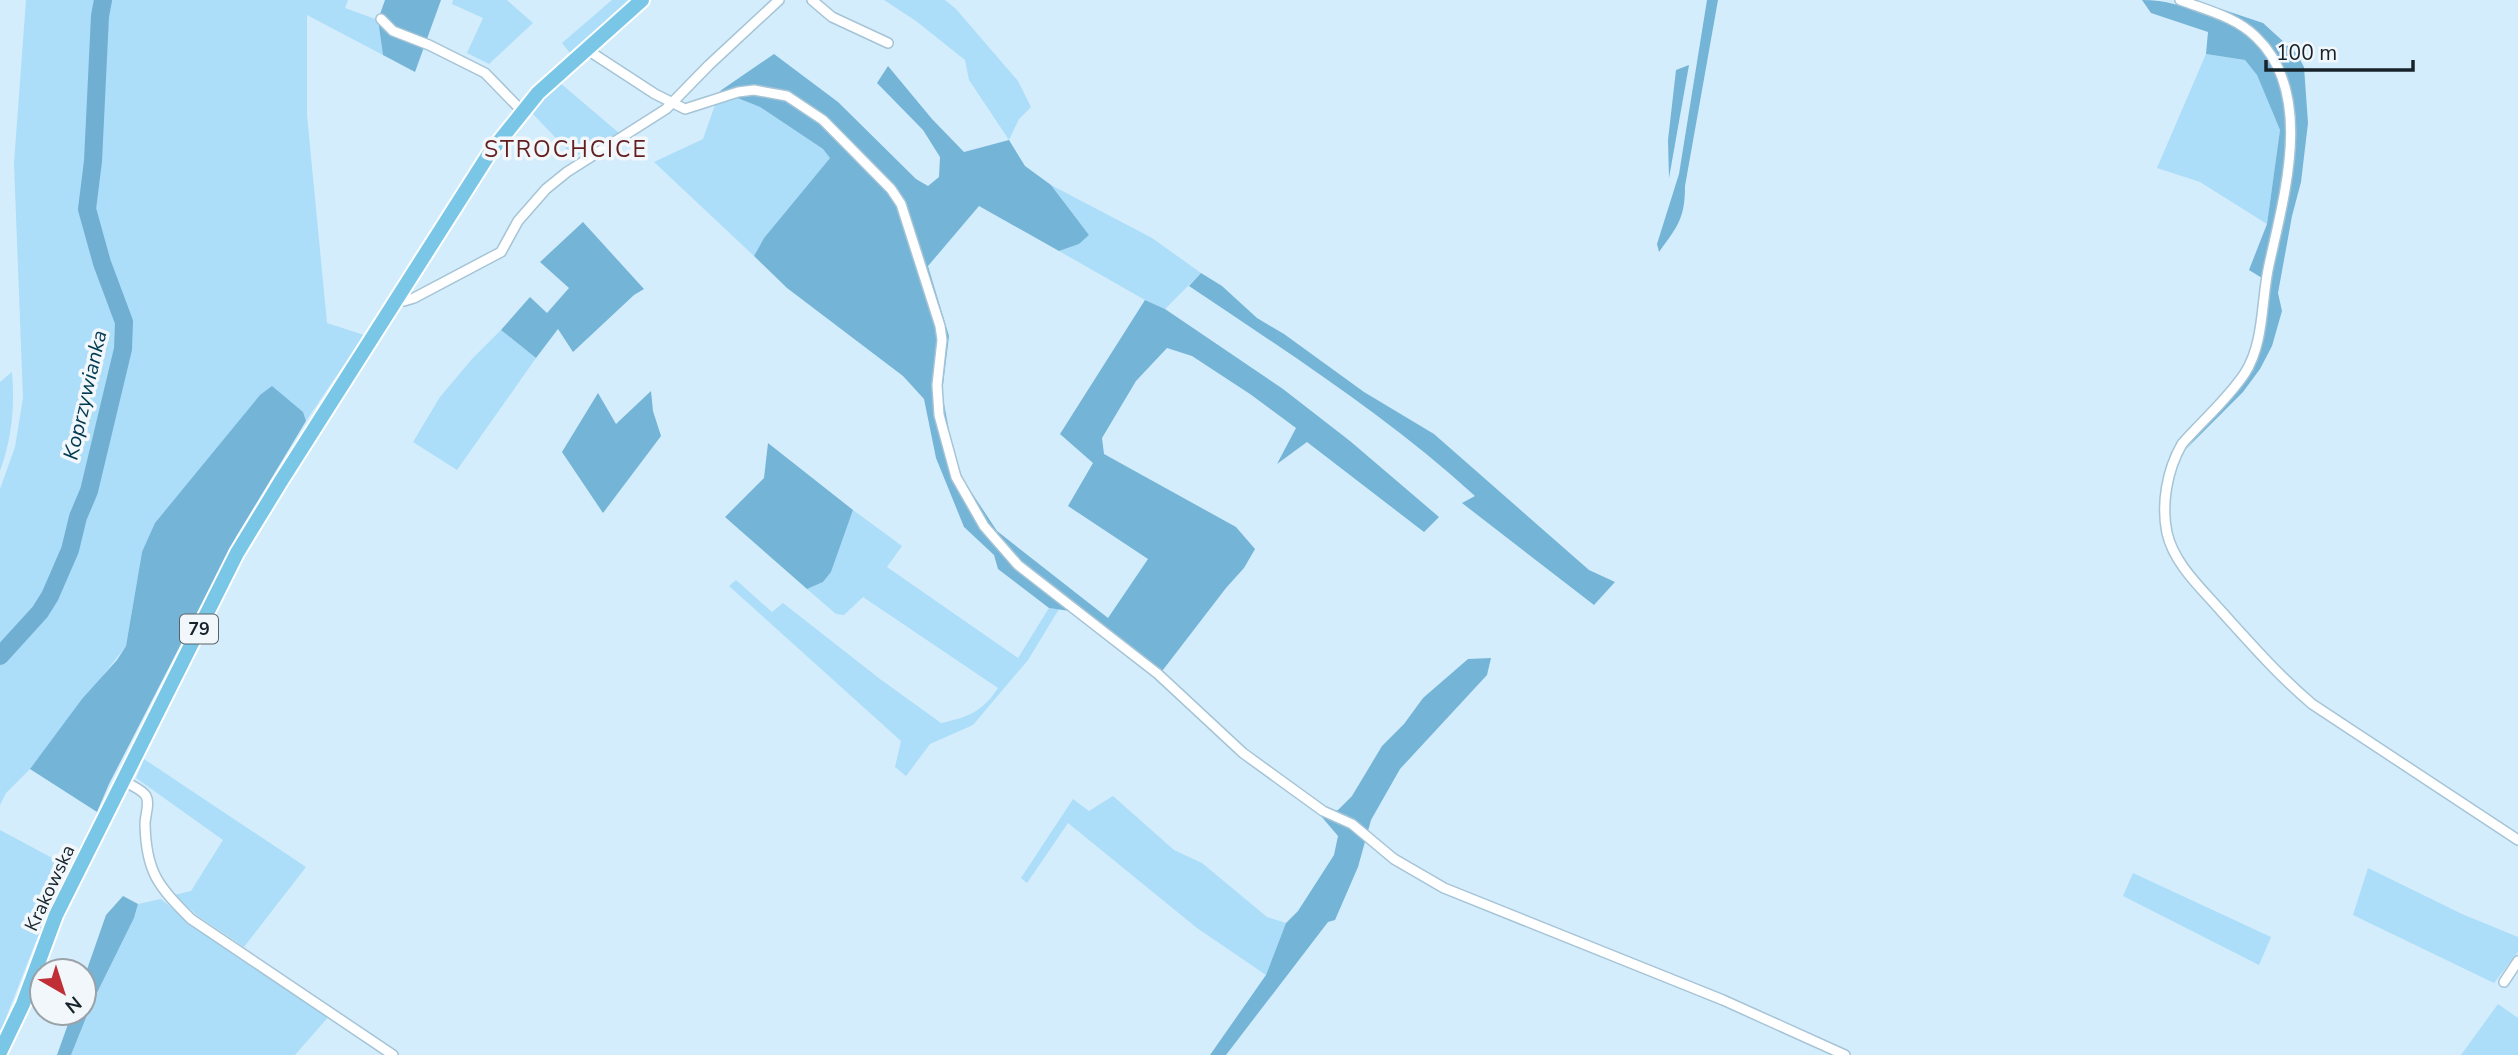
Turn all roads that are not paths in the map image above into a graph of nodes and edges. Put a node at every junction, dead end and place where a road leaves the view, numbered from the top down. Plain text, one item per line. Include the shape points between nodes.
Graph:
1 (642, 0) edge
2 (779, 0) edge
3 (812, 0) edge
4 (2180, 0) edge
5 (381, 19) dead end
6 (888, 43) dead end
7 (586, 49) junction
8 (672, 103) junction
9 (522, 111) junction
10 (396, 298) junction
11 (124, 781) junction
12 (2518, 840) edge
13 (2518, 961) edge
14 (2504, 982) dead end
15 (0, 1052) edge
16 (393, 1055) edge
17 (1845, 1055) edge

1 - 7 main road, 79
2 - 8 street
3 - 6 street via 839,21
4 - 12 street via 2225,16 2268,50 2279,70 2291,121 2281,218 2258,341 2245,372 2175,457 2165,503 2171,547 2194,580 2296,691
5 - 9 street via 393,31 485,73
7 - 8 street
7 - 9 main road, 79
8 - 10 street via 559,178 523,213 498,254 414,298
8 - 17 street via 689,109 745,91 787,96 823,120 891,189 907,216 943,340 937,385 948,455 984,526 1018,565 1158,674 1243,753 1323,811 1352,824 1394,859 1444,888 1723,1000
9 - 10 main road, 79 via 489,153
10 - 11 main road, 79 via 237,553
11 - 15 main road, Krakowska / 79 via 56,915
11 - 16 street via 147,798 148,857 167,895 191,919
13 - 14 street

